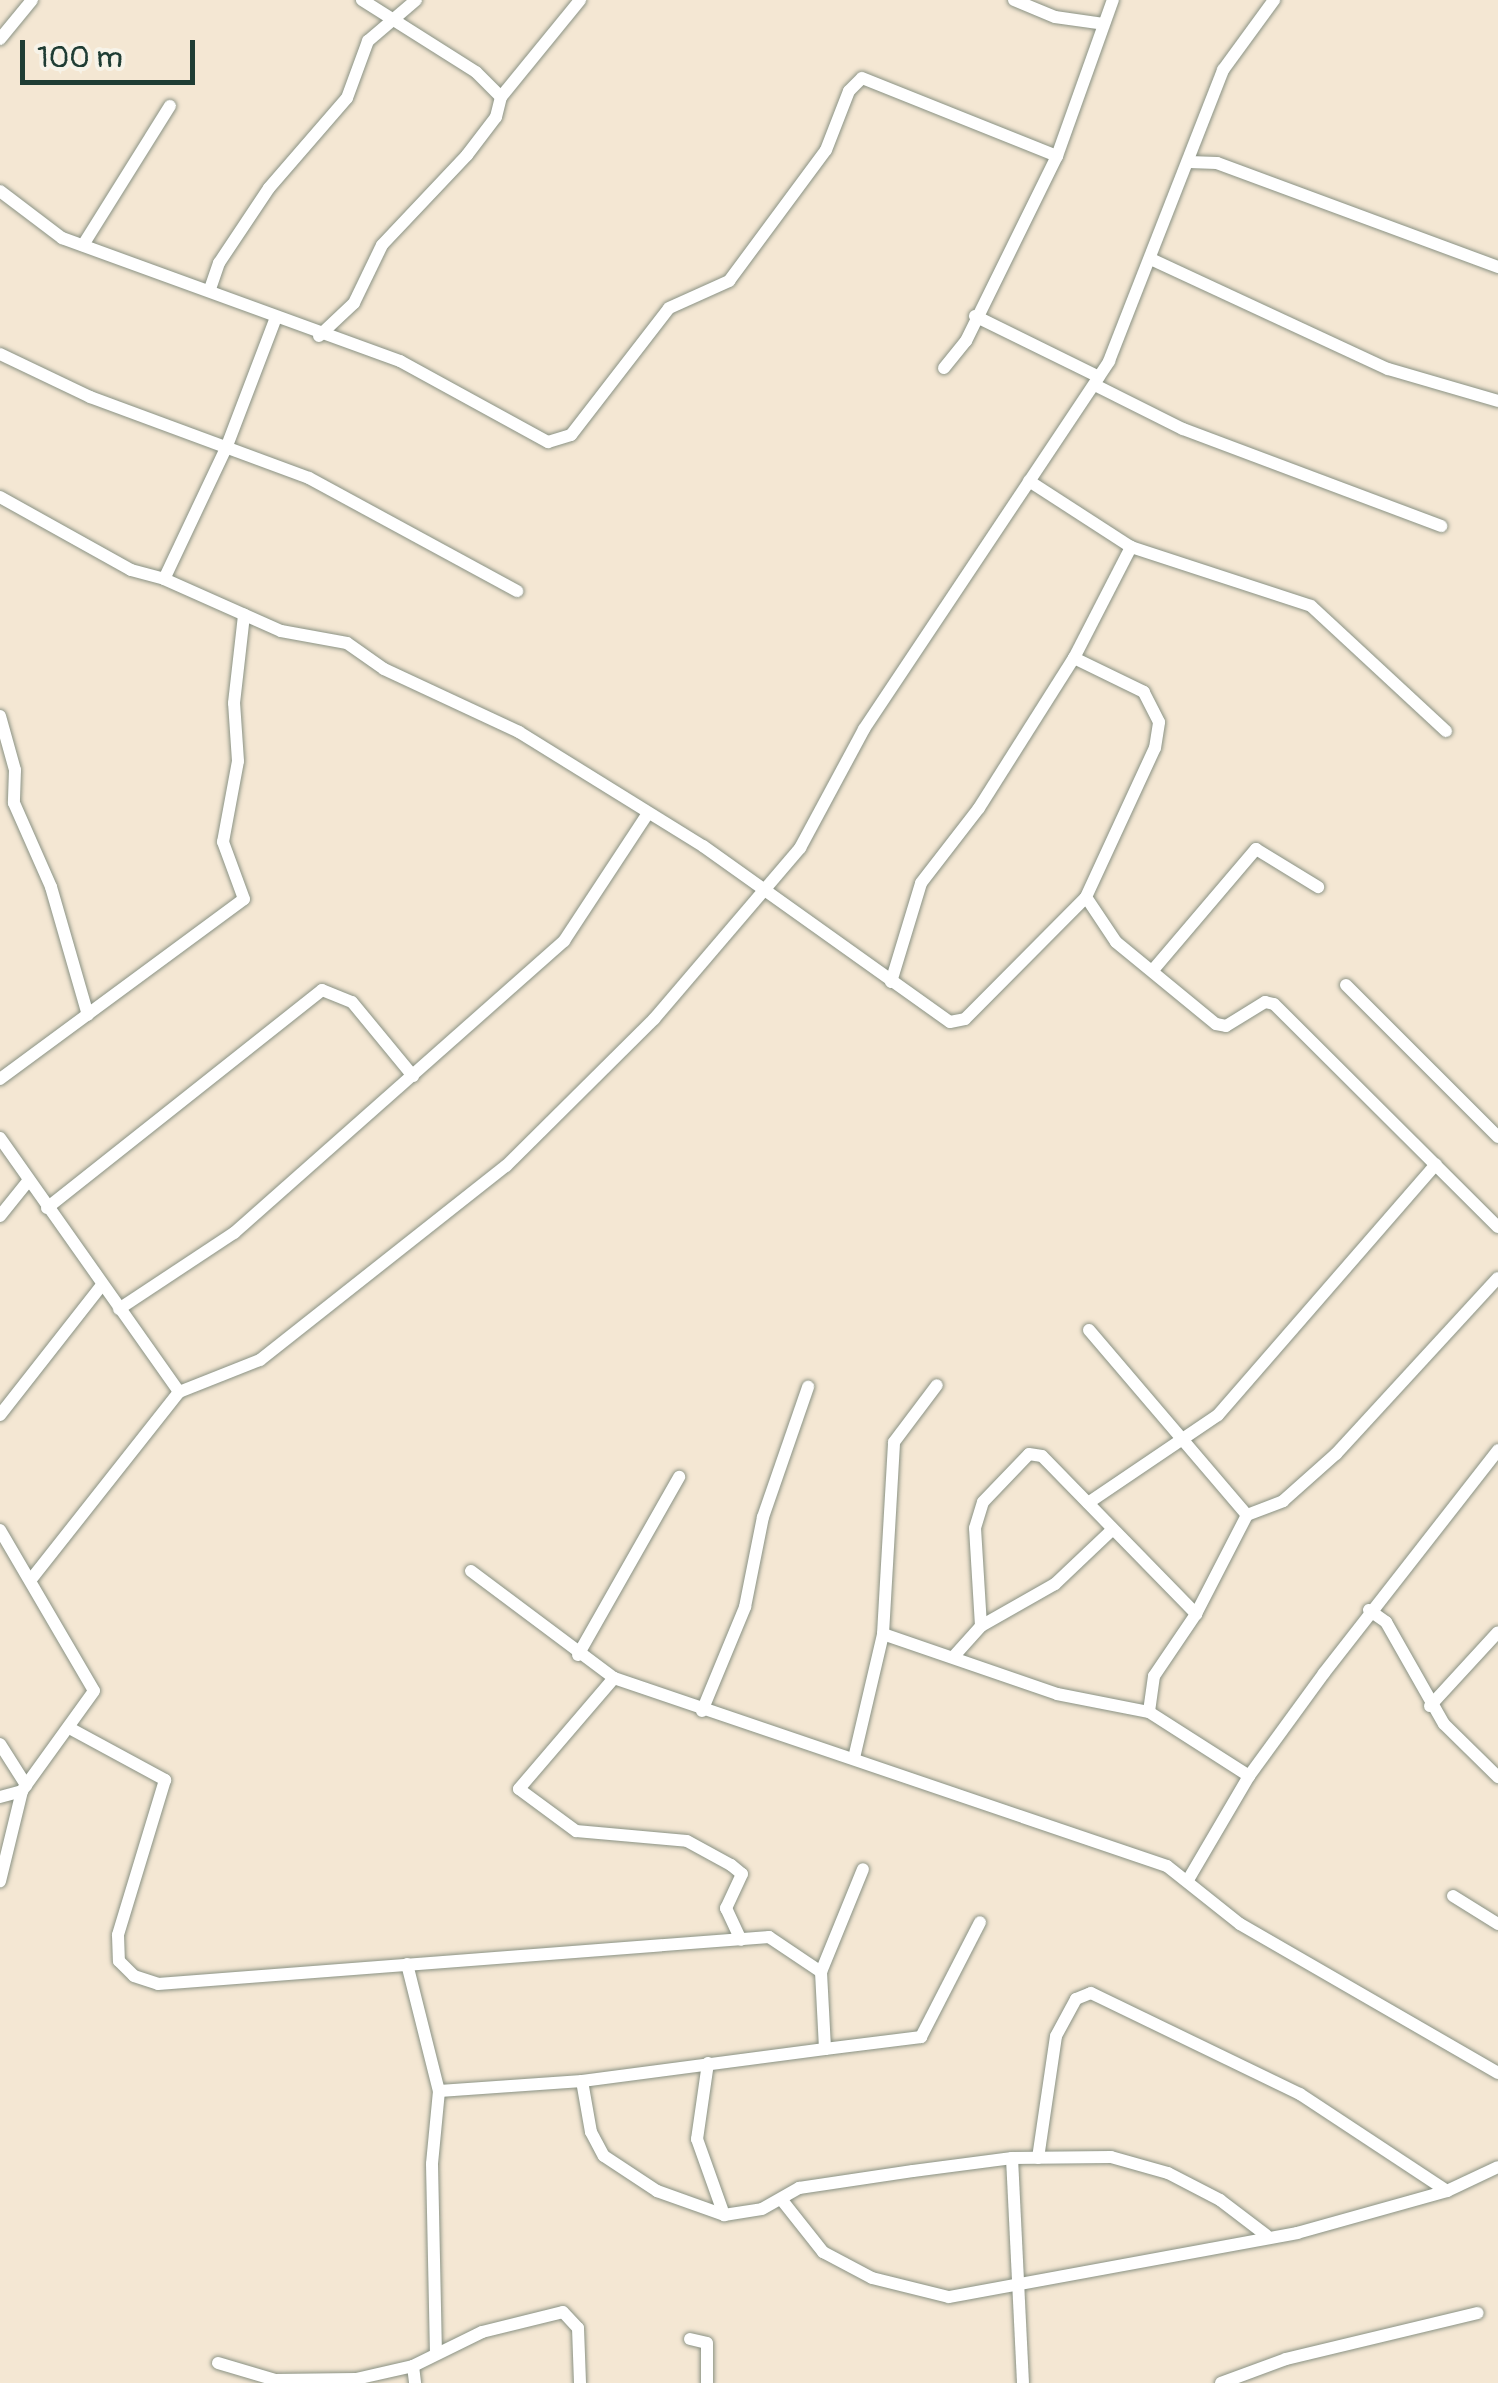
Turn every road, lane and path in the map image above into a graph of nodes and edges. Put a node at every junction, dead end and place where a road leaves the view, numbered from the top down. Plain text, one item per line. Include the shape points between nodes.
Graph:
1 (32, 0) edge
2 (362, 0) edge
3 (416, 0) edge
4 (580, 0) edge
5 (1014, 0) edge
6 (1114, 0) edge
7 (1274, 0) edge
8 (391, 18) junction
9 (1104, 24) junction
10 (0, 39) edge
11 (501, 97) junction
12 (170, 106) dead end
13 (1057, 156) junction
14 (1189, 162) junction
15 (0, 191) edge
16 (83, 245) junction
17 (1153, 260) junction
18 (1498, 267) edge
19 (210, 289) junction
20 (975, 316) junction
21 (275, 320) junction
22 (319, 336) junction
23 (0, 354) edge
24 (944, 368) dead end
25 (1097, 381) junction
26 (1498, 401) edge
27 (227, 446) junction
28 (1029, 481) junction
29 (0, 497) edge
30 (1441, 526) dead end
31 (1132, 546) junction
32 (164, 579) junction
33 (517, 591) dead end
34 (244, 615) junction
35 (1074, 658) junction
36 (0, 716) edge
37 (1446, 731) dead end
38 (646, 816) junction
39 (1318, 887) dead end
40 (764, 890) junction
41 (1086, 897) junction
42 (1153, 970) junction
43 (891, 982) junction
44 (1346, 985) dead end
45 (88, 1015) junction
46 (413, 1076) junction
47 (0, 1079) edge
48 (1498, 1137) edge
49 (0, 1138) edge
50 (1436, 1164) junction
51 (28, 1181) junction
52 (47, 1208) junction
53 (0, 1216) edge
54 (1498, 1227) edge
55 (1498, 1278) edge
56 (102, 1285) junction
57 (119, 1309) junction
58 (1089, 1330) dead end
59 (937, 1385) dead end
60 (808, 1387) dead end
61 (179, 1392) junction
62 (0, 1414) edge
63 (1175, 1438) junction
64 (1498, 1450) edge
65 (679, 1477) dead end
66 (1088, 1503) junction
67 (1247, 1515) junction
68 (0, 1530) edge
69 (1112, 1530) junction
70 (471, 1571) dead end
71 (33, 1578) junction
72 (1369, 1610) junction
73 (1196, 1614) junction
74 (981, 1626) junction
75 (1498, 1632) edge
76 (883, 1634) junction
77 (578, 1655) junction
78 (956, 1655) junction
79 (614, 1678) junction
80 (1430, 1706) junction
81 (702, 1711) junction
82 (1149, 1712) junction
83 (72, 1730) junction
84 (0, 1744) edge
85 (854, 1758) junction
86 (1249, 1776) junction
87 (1498, 1777) edge
88 (24, 1788) junction
89 (0, 1796) edge
90 (863, 1869) dead end
91 (1188, 1880) junction
92 (0, 1881) edge
93 (1453, 1896) dead end
94 (980, 1922) dead end
95 (1498, 1924) edge
96 (741, 1940) junction
97 (406, 1964) junction
98 (821, 1972) junction
99 (825, 2049) junction
100 (708, 2063) junction
101 (1498, 2073) edge
102 (582, 2081) junction
103 (439, 2091) junction
104 (1012, 2158) junction
105 (1038, 2158) junction
106 (1498, 2167) edge
107 (1447, 2191) junction
108 (781, 2199) junction
109 (724, 2215) junction
110 (1266, 2235) junction
111 (1016, 2290) junction
112 (1478, 2314) dead end
113 (690, 2339) dead end
114 (436, 2353) junction
115 (218, 2364) dead end
116 (414, 2366) junction
117 (415, 2383) edge
118 (580, 2383) edge
119 (707, 2383) edge
120 (1023, 2383) edge
121 (1221, 2383) edge

1 - 10 street
2 - 8 street
3 - 8 street
4 - 11 street
5 - 9 street via 1055,17
6 - 9 street
7 - 14 street via 1232,52
8 - 11 street via 476,72
8 - 19 street via 368,41 347,98 269,188 219,263
9 - 13 street via 1092,74
11 - 22 street via 481,136 418,214 382,245 354,304
12 - 16 street
13 - 20 street
13 - 22 street via 862,78 849,91 826,150 784,200 756,250 708,295 668,308 571,435 560,440 548,442 400,361
14 - 17 street
14 - 18 street via 1217,163
15 - 16 street via 32,221
16 - 19 street
17 - 25 street
17 - 26 street via 1388,369
19 - 21 street
20 - 24 street via 966,341
20 - 25 street
21 - 22 street
21 - 27 street
23 - 27 street via 90,397
25 - 28 street
25 - 30 street via 1184,429
27 - 32 street
27 - 33 street via 339,492
28 - 31 street
28 - 40 street via 864,729 800,848
29 - 32 street via 131,570
31 - 35 street
31 - 37 street via 1311,606
32 - 34 street
34 - 38 street via 281,631 347,642 384,670 519,732
34 - 45 street via 234,703 238,761 222,842 244,899
35 - 41 street via 1144,692 1159,722 1154,748
35 - 43 street via 979,808 920,883
36 - 45 street via 14,770 14,803 51,887
38 - 40 street
38 - 46 street via 564,941
39 - 42 street via 1256,849
40 - 43 street
40 - 61 street via 654,1019 506,1166 260,1360
41 - 42 street via 1104,929
41 - 43 street via 966,1019 942,1019
42 - 50 street via 1222,1026 1274,1004
44 - 48 street
45 - 47 street
46 - 52 street via 352,1002 322,990
46 - 57 street via 234,1233
49 - 51 street
50 - 54 street
50 - 63 street via 1218,1415
51 - 52 street
51 - 53 street
52 - 56 street
55 - 67 street via 1336,1454 1283,1501
56 - 57 street
56 - 62 street
57 - 61 street
58 - 63 street via 1167,1417
59 - 76 street via 894,1442
60 - 81 street via 762,1517 746,1607
61 - 71 street
63 - 66 street
63 - 67 street
64 - 72 street
65 - 77 street
66 - 69 street
66 - 74 street via 1042,1456 1029,1454 990,1495 975,1528
67 - 73 street
68 - 71 street
69 - 73 street
69 - 74 street via 1055,1584
70 - 77 street
71 - 83 street via 91,1676 94,1691
72 - 80 street via 1386,1622
72 - 86 street
73 - 82 street via 1154,1676
74 - 78 street
75 - 80 street
76 - 78 street
76 - 85 street
77 - 79 street
78 - 82 street via 1057,1694
79 - 81 street
79 - 96 street via 519,1789 576,1831 687,1841 731,1865 742,1874 726,1908
80 - 87 street
81 - 85 street
82 - 86 street
83 - 88 street
83 - 97 street via 165,1780 118,1935 119,1961 134,1976 158,1984 226,1984
84 - 88 street
85 - 91 street via 878,1772 1167,1866
86 - 91 street
88 - 89 street
88 - 92 street
90 - 98 street
91 - 101 street via 1240,1924
93 - 95 street
94 - 99 street via 921,2038
96 - 97 street
96 - 98 street via 769,1937
97 - 103 street
98 - 99 street
99 - 100 street
100 - 102 street
100 - 109 street via 697,2139
102 - 103 street
102 - 109 street via 591,2132 604,2156 657,2190
103 - 114 street via 432,2164
104 - 105 street
104 - 108 street via 799,2188
104 - 111 street
105 - 107 street via 1056,2036 1076,2000 1091,1993 1300,2094
105 - 110 street via 1138,2162 1220,2200
106 - 107 street
107 - 110 street via 1297,2233
108 - 109 street via 737,2217
108 - 111 street via 813,2244 872,2278 949,2298
110 - 111 street
111 - 120 street
112 - 121 street via 1286,2359
113 - 119 street via 707,2342
114 - 116 street
114 - 118 street via 482,2332 563,2312 578,2328
115 - 116 street via 275,2380 317,2382
116 - 117 street

